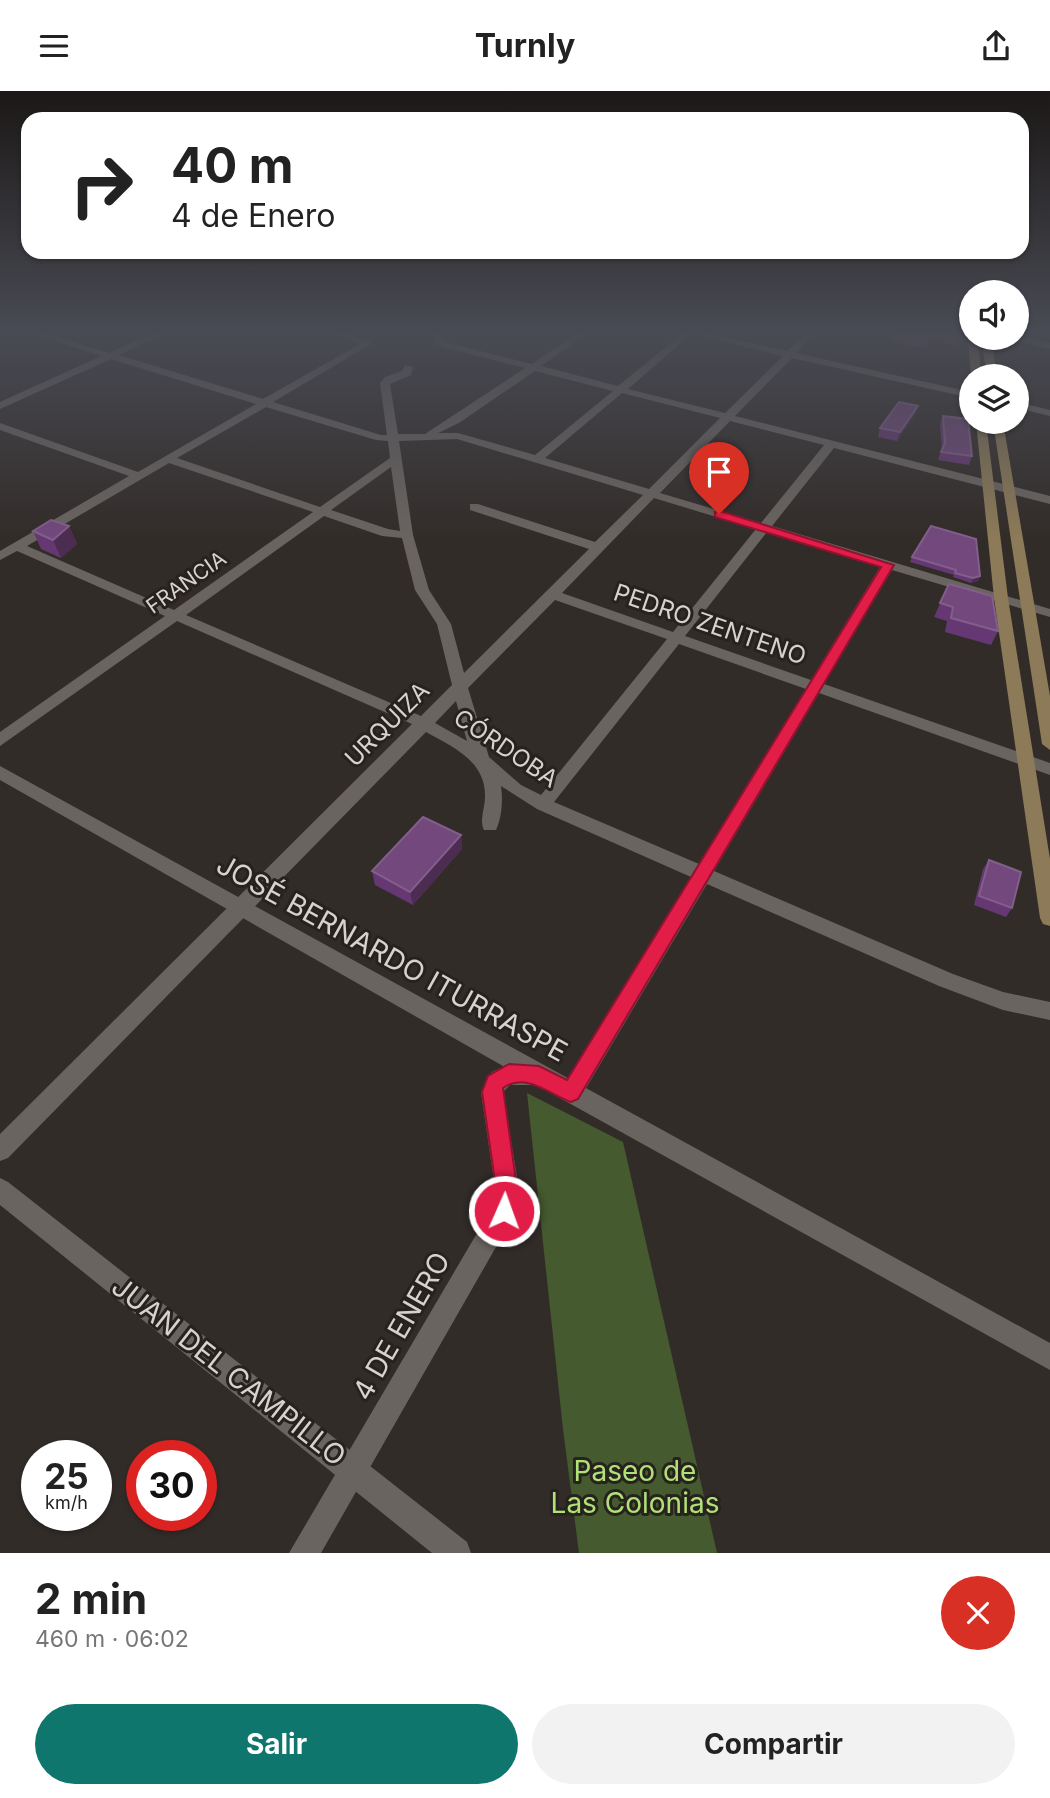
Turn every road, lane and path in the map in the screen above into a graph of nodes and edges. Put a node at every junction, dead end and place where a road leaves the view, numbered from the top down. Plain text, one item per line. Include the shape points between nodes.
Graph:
1 (389, 402) edge
2 (483, 402) edge
3 (606, 402) edge
4 (670, 402) edge
5 (743, 402) edge
6 (266, 403) joint
7 (1029, 408) edge
8 (1050, 413) edge
9 (729, 417) junction
10 (455, 421) junction
11 (0, 426) edge
12 (983, 434) edge
13 (1000, 434) edge
14 (426, 435) junction
15 (458, 436) junction
16 (393, 439) junction
17 (831, 444) junction
18 (397, 458) junction
19 (169, 459) junction
20 (537, 459) junction
21 (139, 476) junction
22 (989, 484) junction
23 (1008, 489) junction
24 (650, 493) junction
25 (1050, 500) edge
26 (474, 507) dead end
27 (321, 512) junction
28 (765, 528) junction
29 (407, 535) junction
30 (16, 546) junction
31 (597, 547) junction
32 (0, 556) edge
33 (888, 565) junction
34 (552, 594) junction
35 (1001, 599) junction
36 (1027, 606) junction
37 (1050, 613) edge
38 (175, 615) junction
39 (675, 638) junction
40 (461, 684) junction
41 (815, 687) junction
42 (423, 723) junction
43 (0, 740) edge
44 (1050, 744) edge
45 (1026, 760) junction
46 (482, 762) junction
47 (1050, 769) edge
48 (0, 772) edge
49 (543, 804) junction
50 (491, 825) dead end
51 (704, 875) junction
52 (241, 908) junction
53 (1050, 918) edge
54 (1050, 1011) edge
55 (539, 1075) junction
56 (571, 1093) junction
57 (0, 1150) edge
58 (0, 1190) edge
59 (1050, 1357) edge
60 (354, 1469) junction
61 (304, 1553) edge
62 (456, 1553) edge

1 - 16 street
2 - 10 street
3 - 20 street
4 - 9 street
5 - 9 street, URQUIZA
6 - 16 street
6 - 19 street
7 - 8 street
9 - 17 street
9 - 24 street, URQUIZA
10 - 14 street
10 - 15 street
11 - 21 street
12 - 22 main road
13 - 23 main road
14 - 15 street
14 - 16 street
15 - 20 street
16 - 18 street
17 - 22 street
17 - 28 street
18 - 27 street, FRANCIA
18 - 29 street
19 - 21 street
19 - 27 street
20 - 24 street
21 - 30 street
22 - 23 street
22 - 35 main road
23 - 25 street
23 - 36 main road
24 - 28 street
24 - 31 street, URQUIZA
26 - 31 street
27 - 29 street
27 - 38 street, FRANCIA
28 - 33 street
28 - 39 street
29 - 40 street via 419,582 444,624
30 - 32 street
30 - 38 street, CÓRDOBA
31 - 34 street, URQUIZA
33 - 35 street
33 - 41 street
34 - 39 street, PEDRO ZENTENO
34 - 40 street, URQUIZA
35 - 36 street
35 - 45 main road
36 - 37 street
36 - 44 main road
38 - 42 street, CÓRDOBA
38 - 43 street, FRANCIA
39 - 41 street, PEDRO ZENTENO
39 - 49 street
40 - 42 street, URQUIZA
40 - 46 street
41 - 45 street, PEDRO ZENTENO
41 - 51 street
42 - 46 street, CÓRDOBA via 466,747
42 - 52 street, URQUIZA
45 - 47 street, PEDRO ZENTENO
45 - 53 main road
46 - 49 street, CÓRDOBA via 515,789
46 - 50 street via 494,796
48 - 52 street, JOSÉ BERNARDO ITURRASPE
49 - 51 street, CÓRDOBA
51 - 54 street, CÓRDOBA via 946,980 1003,1001
51 - 56 street
52 - 55 street, JOSÉ BERNARDO ITURRASPE
52 - 57 street, URQUIZA
55 - 56 street, JOSÉ BERNARDO ITURRASPE
55 - 60 street, 4 DE ENERO via 509,1073 495,1082 492,1092 508,1195 504,1211
56 - 59 street, JOSÉ BERNARDO ITURRASPE
58 - 60 street, JUAN DEL CAMPILLO
60 - 61 street, 4 DE ENERO
60 - 62 street, JUAN DEL CAMPILLO

